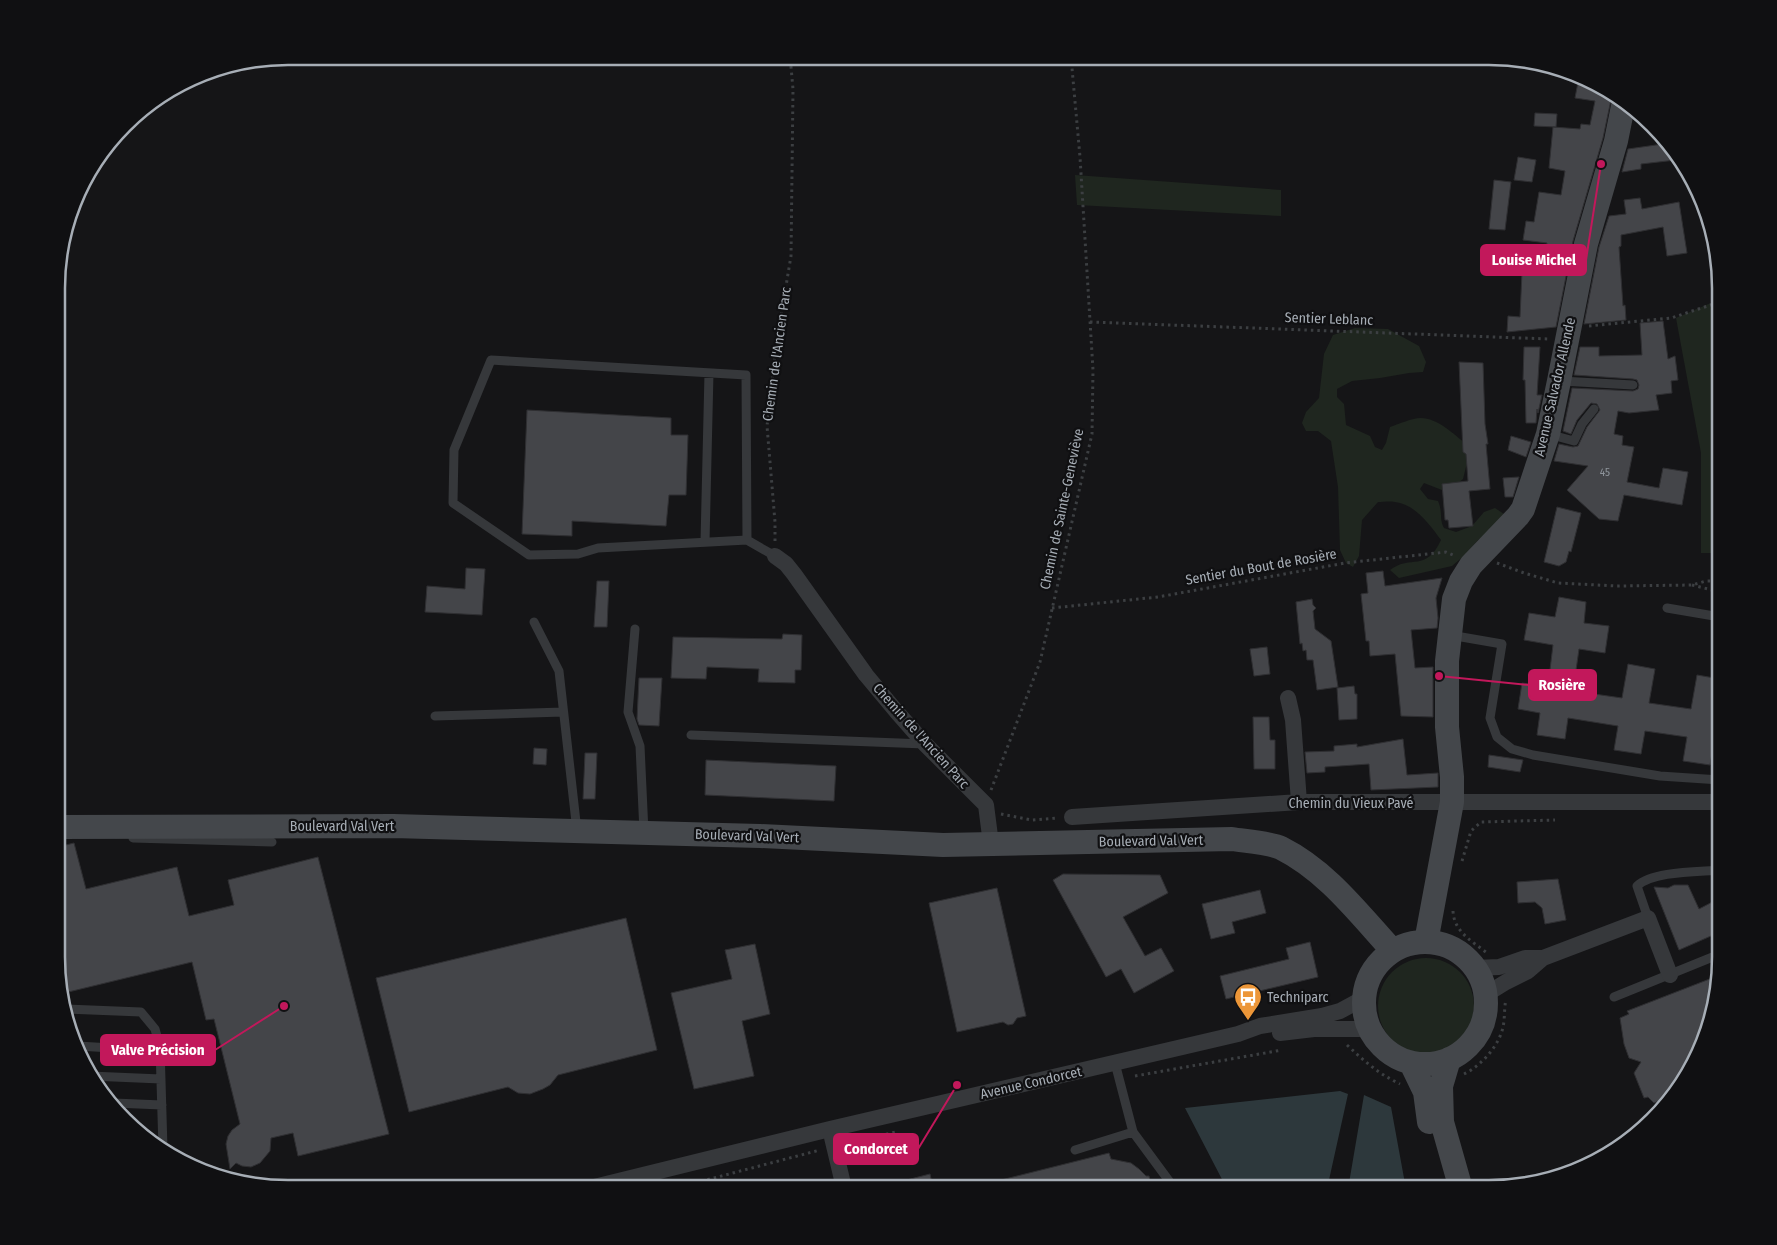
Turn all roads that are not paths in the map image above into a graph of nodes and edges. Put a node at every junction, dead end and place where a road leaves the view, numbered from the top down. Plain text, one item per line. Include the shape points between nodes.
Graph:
1 (1622, 109) edge
2 (710, 373) junction
3 (1560, 381) junction
4 (1633, 384) dead end
5 (1594, 409) dead end
6 (1548, 434) junction
7 (747, 540) junction
8 (705, 542) junction
9 (775, 556) joint
10 (1668, 608) dead end
11 (1712, 616) edge
12 (534, 622) dead end
13 (635, 629) dead end
14 (1450, 635) junction
15 (1288, 698) dead end
16 (564, 712) junction
17 (434, 716) dead end
18 (691, 734) dead end
19 (925, 744) junction
20 (1712, 779) edge
21 (1299, 802) junction
22 (1452, 802) junction
23 (1712, 802) edge
24 (1072, 817) road end
25 (65, 827) edge
26 (577, 831) junction
27 (644, 833) junction
28 (126, 838) dead end
29 (272, 842) dead end
30 (991, 844) junction
31 (1712, 871) edge
32 (1648, 918) junction
33 (1426, 942) junction
34 (1393, 951) junction
35 (1712, 957) edge
36 (1543, 958) junction
37 (1475, 968) junction
38 (1670, 975) junction
39 (1485, 996) junction
40 (1614, 997) dead end
41 (1364, 998) junction
42 (71, 1009) edge
43 (1369, 1029) junction
44 (1238, 1034) junction
45 (84, 1046) edge
46 (160, 1051) junction
47 (1454, 1067) junction
48 (1118, 1071) junction
49 (1408, 1073) junction
50 (100, 1076) edge
51 (161, 1079) junction
52 (119, 1103) edge
53 (162, 1105) junction
54 (830, 1129) junction
55 (1134, 1132) junction
56 (163, 1141) edge
57 (1075, 1150) dead end
58 (623, 1180) edge
59 (842, 1180) edge
60 (1169, 1180) edge
61 (1444, 1180) edge
62 (1458, 1180) edge

1 - 3 street, Avenue Salvador Allende via 1586,244
2 - 7 lane via 746,375
2 - 8 lane
2 - 8 lane via 491,360 454,450 453,503 529,555 578,554 598,548
3 - 4 lane
3 - 6 street, Avenue Salvador Allende
5 - 6 lane via 1574,441
6 - 14 street, Avenue Salvador Allende via 1523,508 1476,559 1461,581 1454,599
7 - 8 lane
7 - 9 lane
9 - 19 street, Chemin de l'Ancien Parc via 794,574 866,675
10 - 11 lane
12 - 16 lane via 559,671
13 - 27 lane via 628,712 640,746
14 - 20 lane via 1502,644 1490,718 1497,737 1512,749 1660,776
14 - 22 street, Avenue Salvador Allende via 1447,727
15 - 21 street via 1293,720
16 - 17 lane
16 - 26 lane
18 - 19 lane
19 - 30 street, Chemin de l'Ancien Parc via 986,805
21 - 22 street, Chemin du Vieux Pavé
21 - 24 street, Chemin du Vieux Pavé
22 - 23 street, Chemin du Vieux Pavé
22 - 33 street, Avenue Salvador Allende
25 - 26 street, Boulevard Val Vert via 393,826
26 - 27 street, Boulevard Val Vert
27 - 30 street, Boulevard Val Vert
28 - 29 lane
30 - 34 street, Boulevard Val Vert via 1232,839 1279,847 1305,862 1349,901
31 - 32 lane via 1653,876 1642,882 1637,886
32 - 36 street
32 - 38 street
33 - 34 street via 1409,944
33 - 37 street via 1444,945 1461,953
34 - 41 street via 1378,963 1368,979
35 - 38 lane
36 - 37 street via 1525,958 1499,967
36 - 39 street via 1528,971
37 - 39 street via 1483,982
38 - 40 lane
39 - 47 street via 1484,1019 1477,1036
41 - 43 street via 1364,1014
41 - 44 street, Avenue Condorcet via 1340,1011 1260,1026
42 - 46 lane via 141,1012 155,1029
43 - 44 street, Avenue Condorcet
43 - 49 street
44 - 48 street, Avenue Condorcet
45 - 46 lane
46 - 51 lane
47 - 49 street via 1430,1064
47 - 62 street via 1441,1086 1442,1122
48 - 54 street, Avenue Condorcet
48 - 55 lane
49 - 61 street via 1425,1092
50 - 51 lane
51 - 53 lane
52 - 53 lane
53 - 56 lane
54 - 58 street, Avenue Condorcet
54 - 59 street
55 - 57 lane
55 - 60 lane

